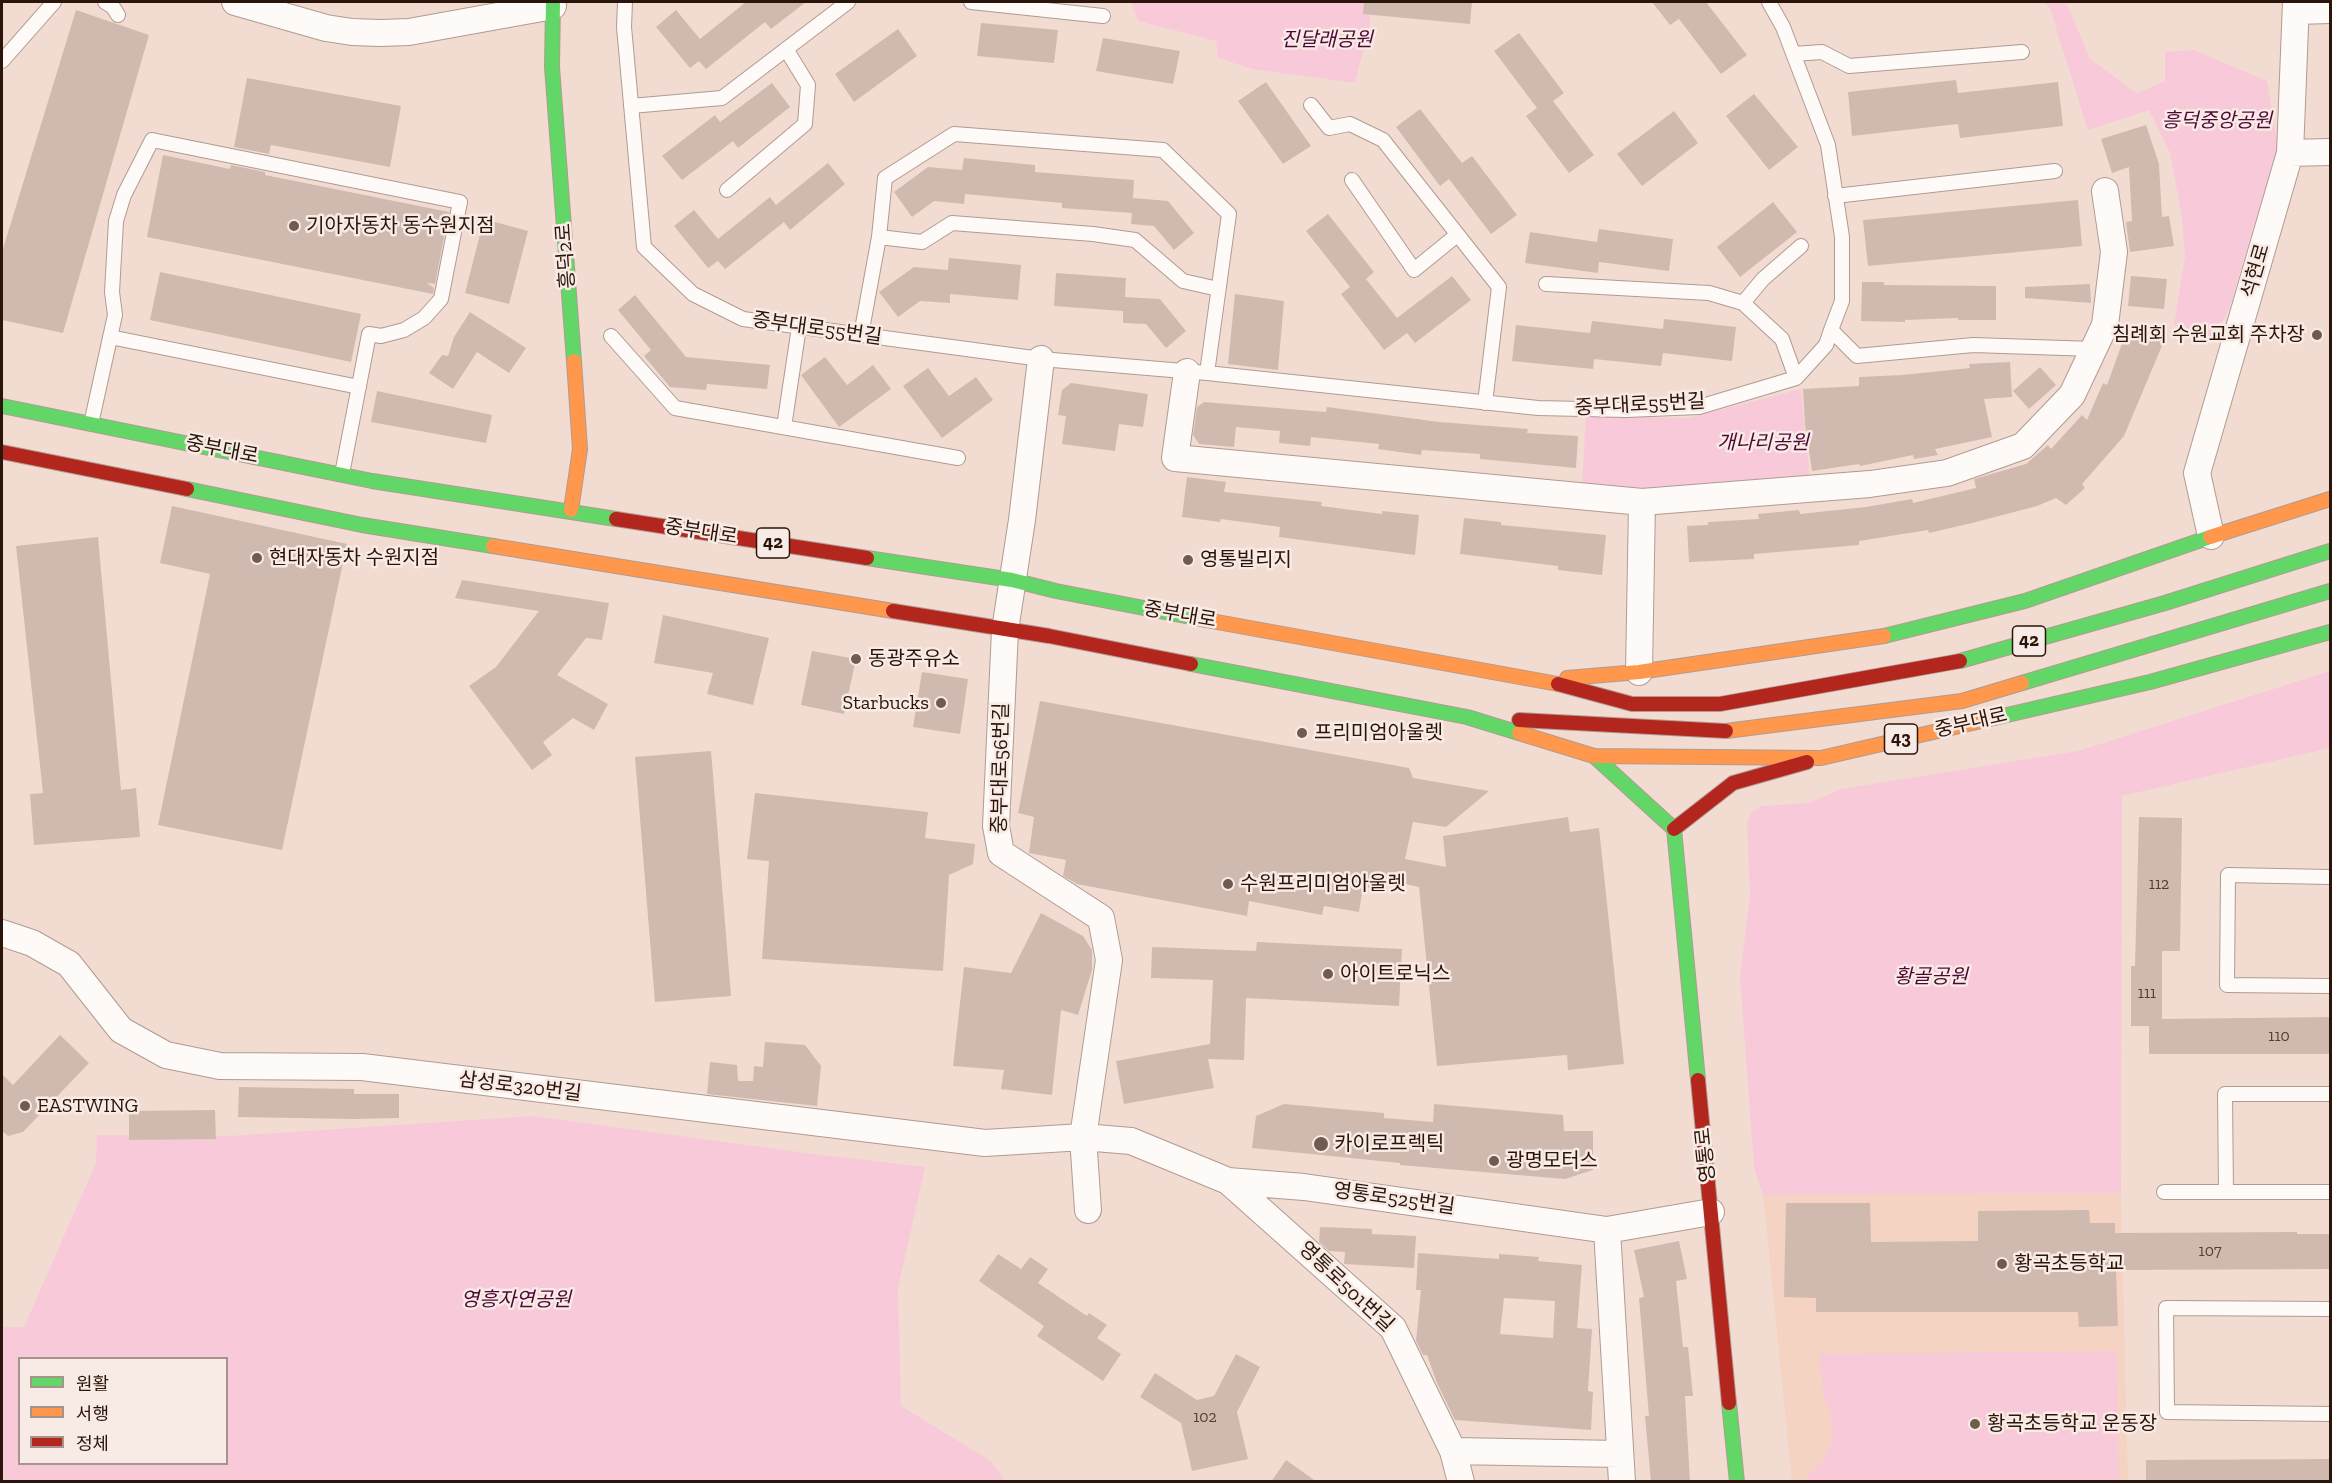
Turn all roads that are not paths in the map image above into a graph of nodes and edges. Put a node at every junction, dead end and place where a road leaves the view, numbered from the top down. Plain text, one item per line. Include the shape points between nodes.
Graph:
1 (54, 2) edge
2 (105, 2) edge
3 (235, 2) edge
4 (625, 2) edge
5 (848, 2) edge
6 (971, 2) edge
7 (1769, 2) edge
8 (553, 4) edge
9 (2296, 6) edge
10 (2331, 10) edge
11 (118, 15) dead end
12 (1103, 16) dead end
13 (786, 48) junction
14 (2022, 52) dead end
15 (1793, 54) junction
16 (2, 61) edge
17 (1311, 105) dead end
18 (631, 106) junction
19 (2290, 153) junction
20 (2331, 153) edge
21 (2055, 171) dead end
22 (1352, 180) dead end
23 (727, 189) dead end
24 (2106, 191) dead end
25 (1835, 196) junction
26 (1457, 235) junction
27 (879, 237) junction
28 (1801, 246) dead end
29 (1546, 284) dead end
30 (1218, 289) junction
31 (1743, 303) junction
32 (799, 327) junction
33 (1831, 330) junction
34 (861, 335) junction
35 (611, 336) dead end
36 (110, 337) junction
37 (2094, 348) junction
38 (1041, 359) junction
39 (1197, 372) junction
40 (1796, 378) junction
41 (359, 387) junction
42 (1485, 403) junction
43 (2, 406) edge
44 (91, 424) junction
45 (784, 427) junction
46 (2, 452) edge
47 (958, 458) dead end
48 (342, 474) junction
49 (2331, 499) edge
50 (1642, 502) junction
51 (571, 510) junction
52 (2211, 536) junction
53 (2331, 551) edge
54 (1012, 580) junction
55 (2331, 591) edge
56 (899, 593) dead end
57 (896, 612) junction
58 (1005, 630) junction
59 (2331, 632) edge
60 (1639, 672) junction
61 (1544, 680) junction
62 (1467, 717) junction
63 (1594, 756) junction
64 (1821, 758) junction
65 (1674, 829) junction
66 (2331, 877) edge
67 (2, 933) edge
68 (2331, 986) edge
69 (2331, 1094) edge
70 (1083, 1137) junction
71 (1228, 1181) junction
72 (2164, 1192) dead end
73 (2226, 1192) junction
74 (2331, 1192) edge
75 (1088, 1210) dead end
76 (1711, 1212) junction
77 (1608, 1230) junction
78 (2331, 1309) edge
79 (2331, 1414) edge
80 (1453, 1450) junction
81 (1619, 1454) junction
82 (1461, 1482) edge
83 (1622, 1482) edge
84 (1737, 1482) edge

1 - 16 lane
2 - 11 lane
3 - 8 street via 326,28 380,33 409,32
4 - 18 lane, 중부대로55번길
5 - 13 lane
6 - 12 lane
7 - 15 lane
8 - 51 main road, 흥덕2로 via 552,67 580,450
9 - 10 street
9 - 19 street, 석현로
13 - 18 lane via 722,98
13 - 23 lane via 808,85 805,124
14 - 15 lane via 1849,66 1822,52
15 - 25 lane via 1828,145
17 - 26 lane via 1329,128 1350,123 1383,140
18 - 32 lane, 중부대로55번길 via 644,247 693,294 743,319
19 - 20 street
19 - 52 street, 석현로 via 2197,473
21 - 25 lane
22 - 26 lane via 1413,270
24 - 37 street via 2114,252 2105,326
25 - 33 lane via 1842,237 1842,301
26 - 42 lane via 1498,287
27 - 30 lane via 922,242 952,223 1135,240 1183,281
27 - 30 lane via 885,178 954,134 1163,150 1229,214
27 - 34 lane
28 - 31 lane via 1763,279
29 - 31 lane via 1710,293
30 - 39 lane
31 - 40 lane via 1782,339
32 - 34 lane, 중부대로55번길
32 - 45 lane
33 - 37 lane via 1857,356 1973,345
33 - 40 lane via 1826,345
34 - 38 lane, 중부대로55번길
35 - 45 lane via 675,408
36 - 41 lane
36 - 41 lane via 115,315 112,292 116,220 152,140 460,202 441,299 424,318 404,330 381,336 369,334
36 - 44 lane
37 - 50 street via 2072,395 2023,446 1947,473 1870,484
38 - 39 lane, 중부대로55번길
38 - 54 street, 중부대로56번길
39 - 42 lane, 중부대로55번길
39 - 50 street via 1175,458
40 - 42 lane, 중부대로55번길 via 1699,407 1626,410
41 - 48 lane
43 - 44 main road, 중부대로 / 42
44 - 48 main road, 중부대로 / 42
45 - 47 lane
46 - 57 main road, 중부대로 / 42 via 362,525
48 - 51 main road, 중부대로 / 42
49 - 52 main road, 중부대로
50 - 60 street
51 - 54 main road, 중부대로 / 42 via 903,569
52 - 60 main road, 중부대로 via 2025,601 1897,634
53 - 61 main road, 중부대로 / 42 via 1952,663 1720,704 1632,704
54 - 58 street, 중부대로56번길
54 - 61 main road, 중부대로 / 42 via 1179,621
55 - 62 main road, 중부대로 / 42 via 1962,701 1723,731
56 - 57 main road
57 - 58 main road, 중부대로 / 42
58 - 62 main road, 중부대로 / 42 via 1173,654
58 - 70 street, 중부대로56번길 via 996,826 1001,853 1101,918 1109,960
59 - 64 main road, 중부대로 / 43 via 2150,682
60 - 61 main road, 중부대로
62 - 63 main road, 중부대로 / 43
63 - 64 main road, 중부대로 / 43
63 - 65 main road
64 - 65 main road via 1732,783
65 - 76 main road, 영통로
66 - 68 lane via 2228,875 2227,985
67 - 70 street, 삼성로320번길 via 32,943 69,964 121,1030 166,1055 220,1066 362,1067 985,1143
69 - 73 lane via 2225,1094
70 - 71 street, 영통로525번길 via 1131,1141
70 - 75 street, 중부대로56번길
71 - 77 street, 영통로525번길 via 1304,1186
71 - 80 street, 영통로501번길 via 1393,1328
72 - 73 lane
73 - 74 lane
76 - 77 street, 영통로525번길
76 - 84 main road, 영통로
77 - 81 street
78 - 79 lane via 2166,1308 2167,1412
80 - 81 street
80 - 82 street, 영통로501번길
81 - 83 street

